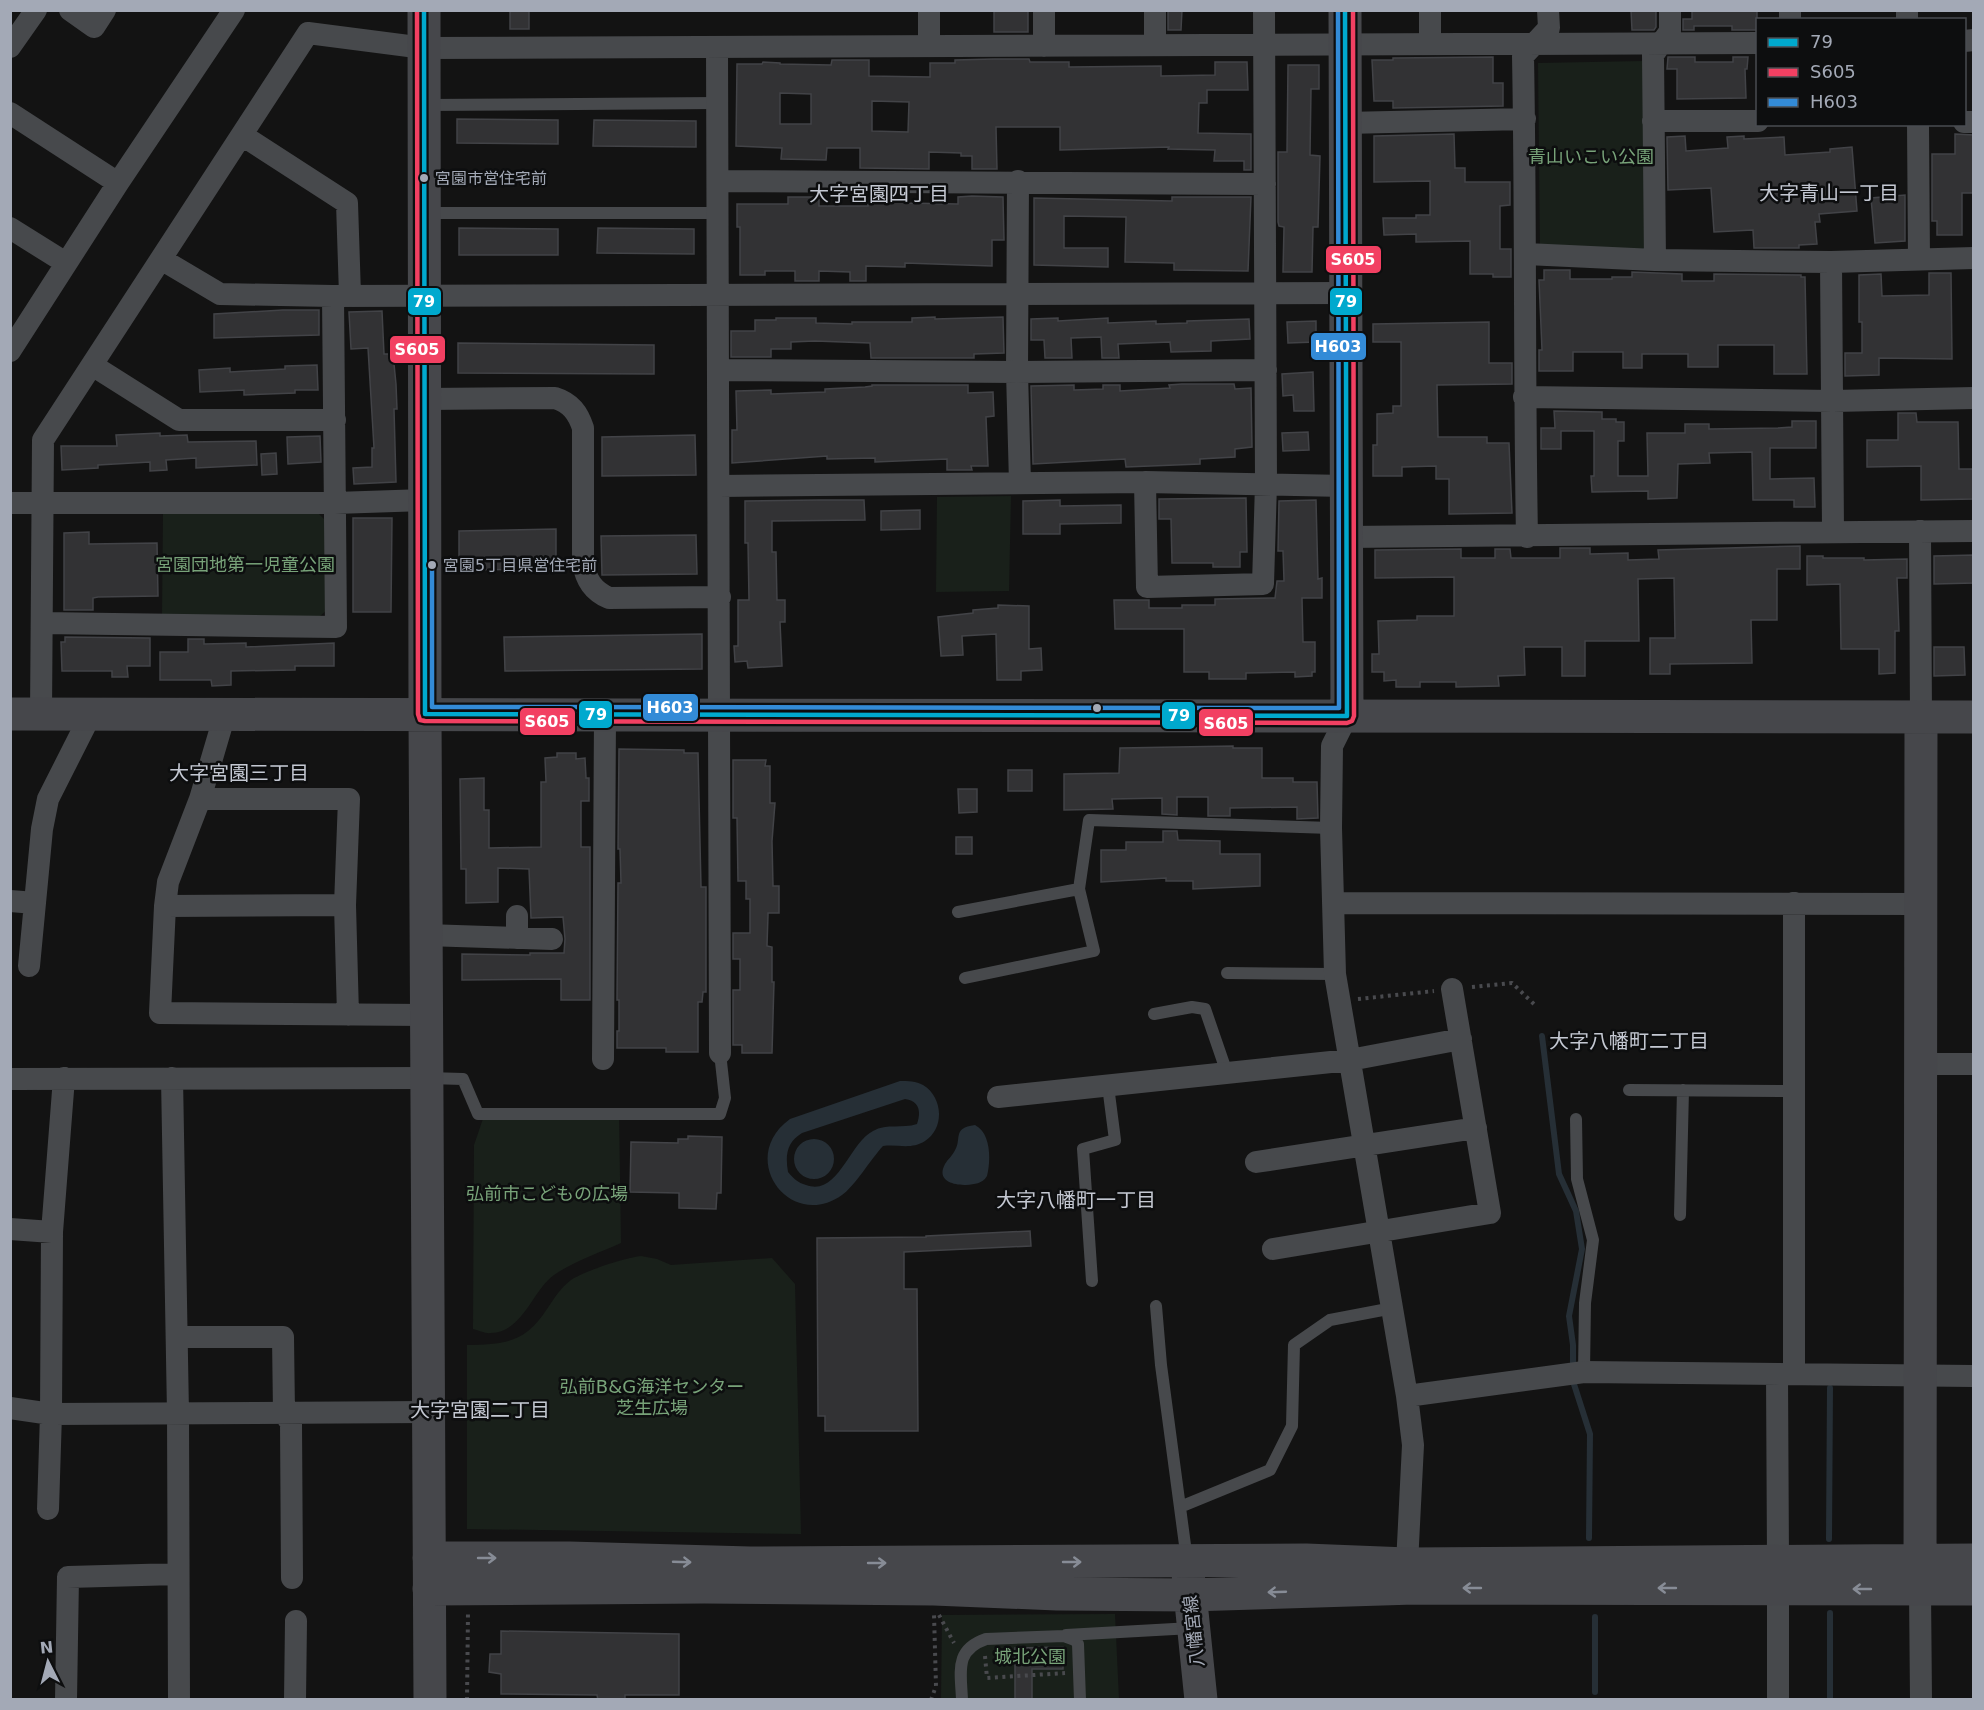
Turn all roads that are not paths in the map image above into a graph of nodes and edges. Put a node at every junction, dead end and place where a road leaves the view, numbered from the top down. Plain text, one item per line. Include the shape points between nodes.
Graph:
1 (36, 10) edge
2 (70, 10) edge
3 (105, 10) edge
4 (234, 10) edge
5 (424, 10) edge
6 (929, 10) edge
7 (1044, 10) edge
8 (1155, 10) edge
9 (1264, 10) edge
10 (1344, 10) edge
11 (1430, 10) edge
12 (1548, 10) edge
13 (1670, 10) edge
14 (1756, 43) edge
15 (1430, 44) junction
16 (1534, 44) junction
17 (1662, 44) junction
18 (1155, 45) junction
19 (1264, 45) junction
20 (1345, 45) junction
21 (929, 46) junction
22 (1044, 46) junction
23 (10, 47) edge
24 (717, 47) junction
25 (424, 48) junction
26 (718, 103) junction
27 (424, 105) junction
28 (10, 113) edge
29 (1525, 119) junction
30 (1653, 121) junction
31 (1756, 121) edge
32 (1345, 123) junction
33 (1918, 126) edge
34 (242, 135) junction
35 (718, 181) junction
36 (1018, 181) junction
37 (118, 183) junction
38 (1265, 184) junction
39 (424, 213) junction
40 (718, 213) junction
41 (10, 228) edge
42 (1526, 254) junction
43 (1974, 258) edge
44 (161, 259) junction
45 (1919, 259) junction
46 (1655, 260) junction
47 (1831, 262) junction
48 (66, 263) junction
49 (1266, 292) junction
50 (1346, 293) junction
51 (424, 294) junction
52 (719, 295) junction
53 (1017, 295) junction
54 (342, 296) junction
55 (10, 351) edge
56 (92, 365) junction
57 (719, 370) junction
58 (1266, 370) junction
59 (1017, 372) junction
60 (1524, 397) junction
61 (1974, 398) edge
62 (425, 399) junction
63 (1833, 401) junction
64 (334, 420) junction
65 (1145, 482) junction
66 (1020, 483) junction
67 (1266, 484) junction
68 (719, 486) junction
69 (1346, 486) junction
70 (424, 500) junction
71 (10, 503) edge
72 (335, 503) junction
73 (42, 504) junction
74 (1833, 531) junction
75 (1920, 531) junction
76 (1974, 531) edge
77 (1346, 537) junction
78 (1527, 537) junction
79 (720, 597) junction
80 (42, 623) junction
81 (26, 714) edge
82 (91, 714) junction
83 (225, 714) junction
84 (425, 714) junction
85 (605, 715) junction
86 (721, 715) junction
87 (1347, 716) junction
88 (1974, 717) edge
89 (1921, 718) junction
90 (200, 798) junction
91 (1331, 828) junction
92 (1079, 889) junction
93 (10, 901) edge
94 (35, 903) junction
95 (1333, 903) junction
96 (1794, 903) junction
97 (1921, 904) junction
98 (345, 905) junction
99 (165, 906) junction
100 (958, 912) dead end
101 (426, 935) junction
102 (552, 939) dead end
103 (29, 966) dead end
104 (1227, 973) dead end
105 (1335, 974) junction
106 (965, 978) dead end
107 (1452, 989) dead end
108 (1154, 1014) dead end
109 (348, 1015) junction
110 (426, 1015) junction
111 (1461, 1039) junction
112 (720, 1053) joint
113 (603, 1059) dead end
114 (1350, 1060) junction
115 (1921, 1064) junction
116 (1974, 1064) edge
117 (1227, 1073) junction
118 (10, 1078) edge
119 (64, 1078) junction
120 (172, 1078) junction
121 (427, 1078) junction
122 (1108, 1086) junction
123 (1629, 1090) dead end
124 (1683, 1090) junction
125 (1794, 1091) junction
126 (998, 1097) dead end
127 (1576, 1119) dead end
128 (1476, 1128) junction
129 (1364, 1145) junction
130 (1256, 1162) dead end
131 (1680, 1215) dead end
132 (10, 1229) edge
133 (1379, 1231) junction
134 (52, 1232) junction
135 (1272, 1249) dead end
136 (1092, 1281) dead end
137 (1156, 1306) dead end
138 (1393, 1308) junction
139 (177, 1337) junction
140 (1584, 1372) junction
141 (1785, 1374) junction
142 (1921, 1376) junction
143 (1974, 1376) edge
144 (1407, 1396) junction
145 (10, 1408) edge
146 (428, 1412) junction
147 (178, 1413) junction
148 (284, 1413) junction
149 (51, 1414) junction
150 (1180, 1507) junction
151 (48, 1509) dead end
152 (1974, 1560) edge
153 (1187, 1562) junction
154 (1407, 1564) junction
155 (178, 1574) junction
156 (429, 1574) junction
157 (1778, 1575) junction
158 (1920, 1575) junction
159 (292, 1578) dead end
160 (1974, 1589) edge
161 (1190, 1595) junction
162 (296, 1621) dead end
163 (1194, 1628) junction
164 (1065, 1635) junction
165 (66, 1700) edge
166 (179, 1700) edge
167 (295, 1700) edge
168 (430, 1700) edge
169 (962, 1700) edge
170 (1080, 1700) edge
171 (1201, 1700) edge
172 (1778, 1700) edge
173 (1921, 1700) edge

1 - 23 street
2 - 3 street via 94,27
4 - 37 street
5 - 25 street
6 - 21 street
7 - 22 street
8 - 18 street
9 - 19 street
10 - 20 street
11 - 15 street
12 - 16 street via 1549,28
13 - 17 street via 1670,31
14 - 17 street
15 - 16 street
15 - 20 street
16 - 17 street
16 - 29 street via 1523,56
17 - 30 street via 1653,56
18 - 19 street
18 - 22 street
19 - 20 street
19 - 38 street
20 - 32 street
21 - 22 street
21 - 24 street
24 - 25 street
24 - 26 street
25 - 27 street
25 - 34 street via 308,33
26 - 27 lane
26 - 35 street
27 - 39 street
28 - 37 street
29 - 32 street
29 - 42 street
30 - 31 street
30 - 46 street
32 - 50 street
33 - 45 street
34 - 44 street
34 - 54 street via 347,203
35 - 36 street
35 - 40 street
36 - 38 street
36 - 53 street
37 - 48 street
38 - 49 street
39 - 40 lane
39 - 51 street
40 - 52 street
41 - 48 street
42 - 46 street
42 - 60 street
43 - 45 street
44 - 54 street via 220,294
44 - 56 street
45 - 47 street
46 - 47 street
47 - 63 street
48 - 55 street
49 - 50 street
49 - 53 street
49 - 58 street
50 - 69 street
51 - 52 street
51 - 54 street
51 - 62 street
52 - 53 street
52 - 57 street
53 - 59 street
54 - 64 street
56 - 64 street via 179,420
56 - 73 street via 43,440
57 - 59 street
57 - 68 street
58 - 59 street
58 - 67 street
59 - 66 street
60 - 63 street
60 - 78 street
61 - 63 street
62 - 70 street
62 - 79 street via 555,398 566,402 583,428 583,563 597,593 609,598
63 - 74 street
64 - 72 street
65 - 66 street
65 - 67 street
65 - 67 street via 1147,587 1263,584
66 - 68 street
67 - 69 street
68 - 79 street
69 - 77 street
70 - 72 street
70 - 84 street
71 - 73 street
72 - 73 street
72 - 80 street via 336,627
73 - 80 street
74 - 75 street
74 - 78 street
75 - 76 street
75 - 89 street
77 - 78 street
77 - 87 street
79 - 86 street
80 - 81 street
81 - 82 street
82 - 83 street
82 - 94 street via 48,799
83 - 84 street
83 - 90 street
84 - 85 street
84 - 101 street
85 - 86 street
85 - 113 street
86 - 87 street
86 - 112 street
87 - 89 street
87 - 91 street via 1332,747
88 - 89 street
89 - 97 street
90 - 98 street via 349,799
90 - 99 street via 168,882
91 - 92 lane via 1089,820
91 - 95 street
92 - 100 lane
92 - 106 lane via 1094,951
93 - 94 street
94 - 103 street
95 - 96 street
95 - 105 street
96 - 97 street
96 - 125 street
97 - 115 street
98 - 99 street
98 - 109 street
99 - 109 street via 160,1013
101 - 102 street via 517,927
101 - 110 street
104 - 105 lane
105 - 114 street
107 - 111 street
108 - 117 lane via 1192,1007 1205,1009
109 - 110 street
110 - 121 street
111 - 114 street
111 - 128 street
112 - 121 lane via 725,1098 720,1114 478,1114 463,1079
114 - 117 street
114 - 129 street
115 - 116 street
115 - 142 street
117 - 122 street
118 - 119 street
119 - 120 street
119 - 134 street
120 - 121 street
120 - 139 street
121 - 146 street
122 - 126 street
122 - 136 lane via 1115,1140 1083,1149
123 - 124 lane
124 - 125 lane
124 - 131 lane
125 - 141 street
127 - 140 lane via 1578,1179 1593,1240 1585,1303
128 - 129 street
128 - 133 street via 1490,1213
129 - 130 street
129 - 133 street
132 - 134 street
133 - 135 street
133 - 138 street
134 - 149 street
137 - 150 lane
138 - 144 street
138 - 150 lane via 1330,1320 1294,1346 1292,1426 1270,1470
139 - 147 street
139 - 148 street via 283,1337
140 - 141 street
140 - 144 street
141 - 142 street
141 - 157 street
142 - 143 street
142 - 158 street
144 - 154 street via 1413,1445
145 - 149 street
146 - 148 street
146 - 156 street
147 - 148 street
147 - 149 street
147 - 155 street
148 - 159 street via 291,1423
149 - 151 street
150 - 153 lane
152 - 158 street
153 - 154 street via 1306,1560
156 -> 153 street via 568,1558 750,1563
153 - 161 street, 八幡宮線
154 - 157 street
155 - 165 street via 68,1577
155 - 166 street
156 - 161 street via 796,1588
156 - 168 street
157 - 158 street
157 -> 161 street
157 - 172 street
158 - 160 street
158 - 173 street
161 - 163 street, 八幡宮線
162 - 167 street
163 - 164 lane
163 - 171 street, 八幡宮線
164 - 169 lane via 986,1639 975,1644 960,1662
164 - 170 lane via 1078,1644

